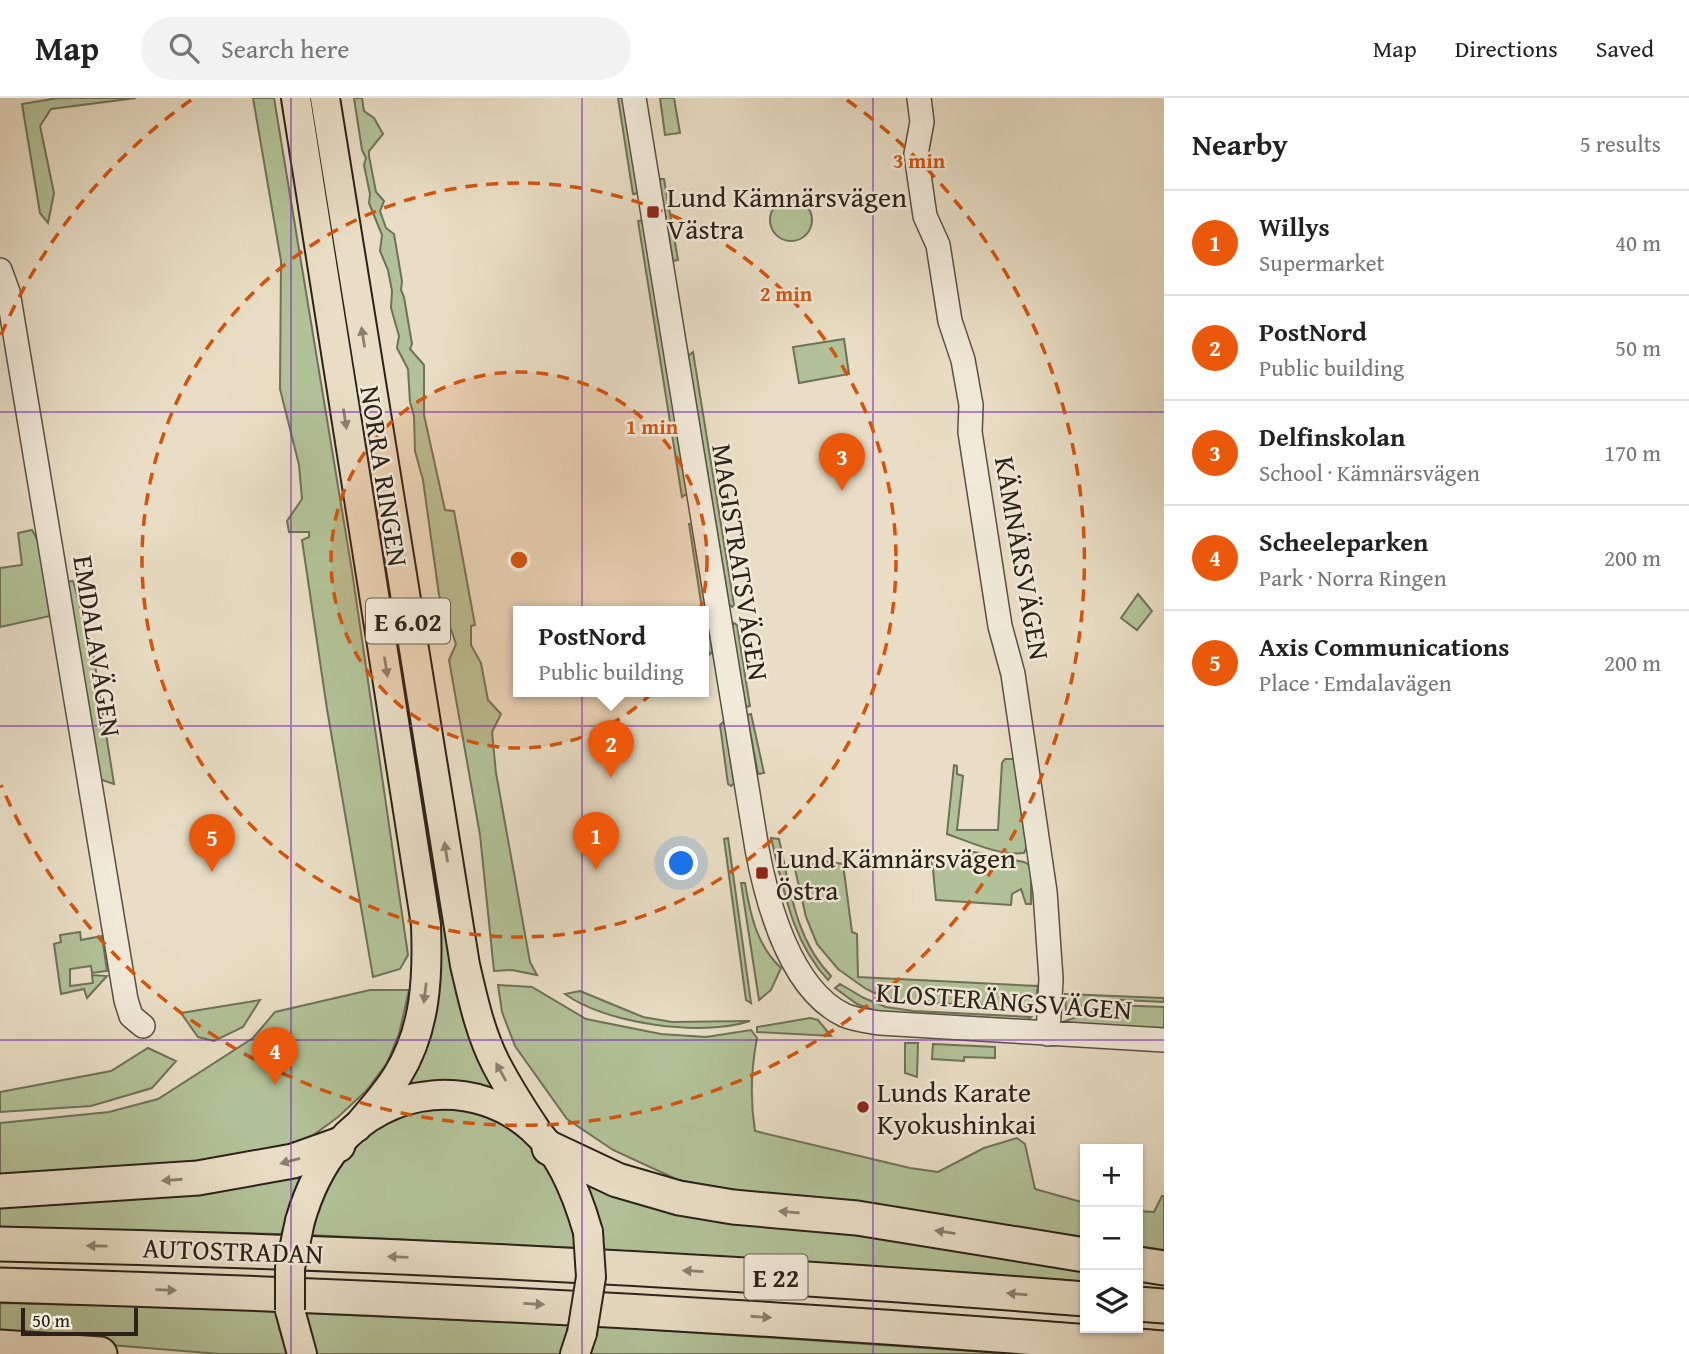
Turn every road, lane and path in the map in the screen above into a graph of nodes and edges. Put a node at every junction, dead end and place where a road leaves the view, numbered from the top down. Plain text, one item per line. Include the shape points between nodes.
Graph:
1 (279, 98) edge
2 (296, 98) edge
3 (325, 98) edge
4 (634, 98) edge
5 (919, 98) edge
6 (0, 270) edge
7 (326, 303) junction
8 (840, 1014) joint
9 (143, 1026) dead end
10 (1048, 1034) junction
11 (1164, 1040) edge
12 (348, 1136) junction
13 (542, 1139) junction
14 (0, 1191) edge
15 (0, 1244) edge
16 (1080, 1254) edge
17 (1143, 1265) edge
18 (1164, 1268) edge
19 (0, 1285) edge
20 (1080, 1300) edge
21 (1143, 1304) edge
22 (1164, 1306) edge
23 (579, 1343) edge
24 (0, 1347) edge
25 (1164, 1348) edge
26 (100, 1354) edge
27 (302, 1354) edge

1 - 7 main road
2 - 7 main road, NORRA RINGEN / E 6.02
13 -> 3 main road, NORRA RINGEN / E 6.02 via 488,1047 465,965
4 - 8 street, MAGISTRATSVÄGEN via 762,873 779,932 793,961 821,998
5 - 10 street, KÄMNÄRSVÄGEN via 922,122 916,154 925,216 937,245 971,404 970,432 1045,892 1051,979
6 - 9 street, EMDALAVÄGEN via 8,292 43,490 125,1000 131,1016
7 -> 12 main road, NORRA RINGEN / E 6.02 via 418,866 426,944 425,997 414,1040 398,1075
8 - 10 street, KLOSTERÄNGSVÄGEN via 880,1023
10 - 11 street, KLOSTERÄNGSVÄGEN
12 - 13 main road via 377,1112 401,1101 451,1094 499,1105
12 -> 14 highway via 293,1161 198,1178
12 - 27 main road, NORRA RINGEN, bridge via 312,1187 290,1268 290,1310
16 -> 13 highway via 857,1219 679,1198 617,1180
13 - 23 main road, NORRA RINGEN, bridge via 575,1192 588,1231 591,1277
20 -> 15 highway, AUTOSTRADAN / E 22 via 466,1260
17 - 18 highway
19 -> 25 highway, AUTOSTRADAN / E 22 via 734,1315
21 - 22 highway
24 - 26 highway

